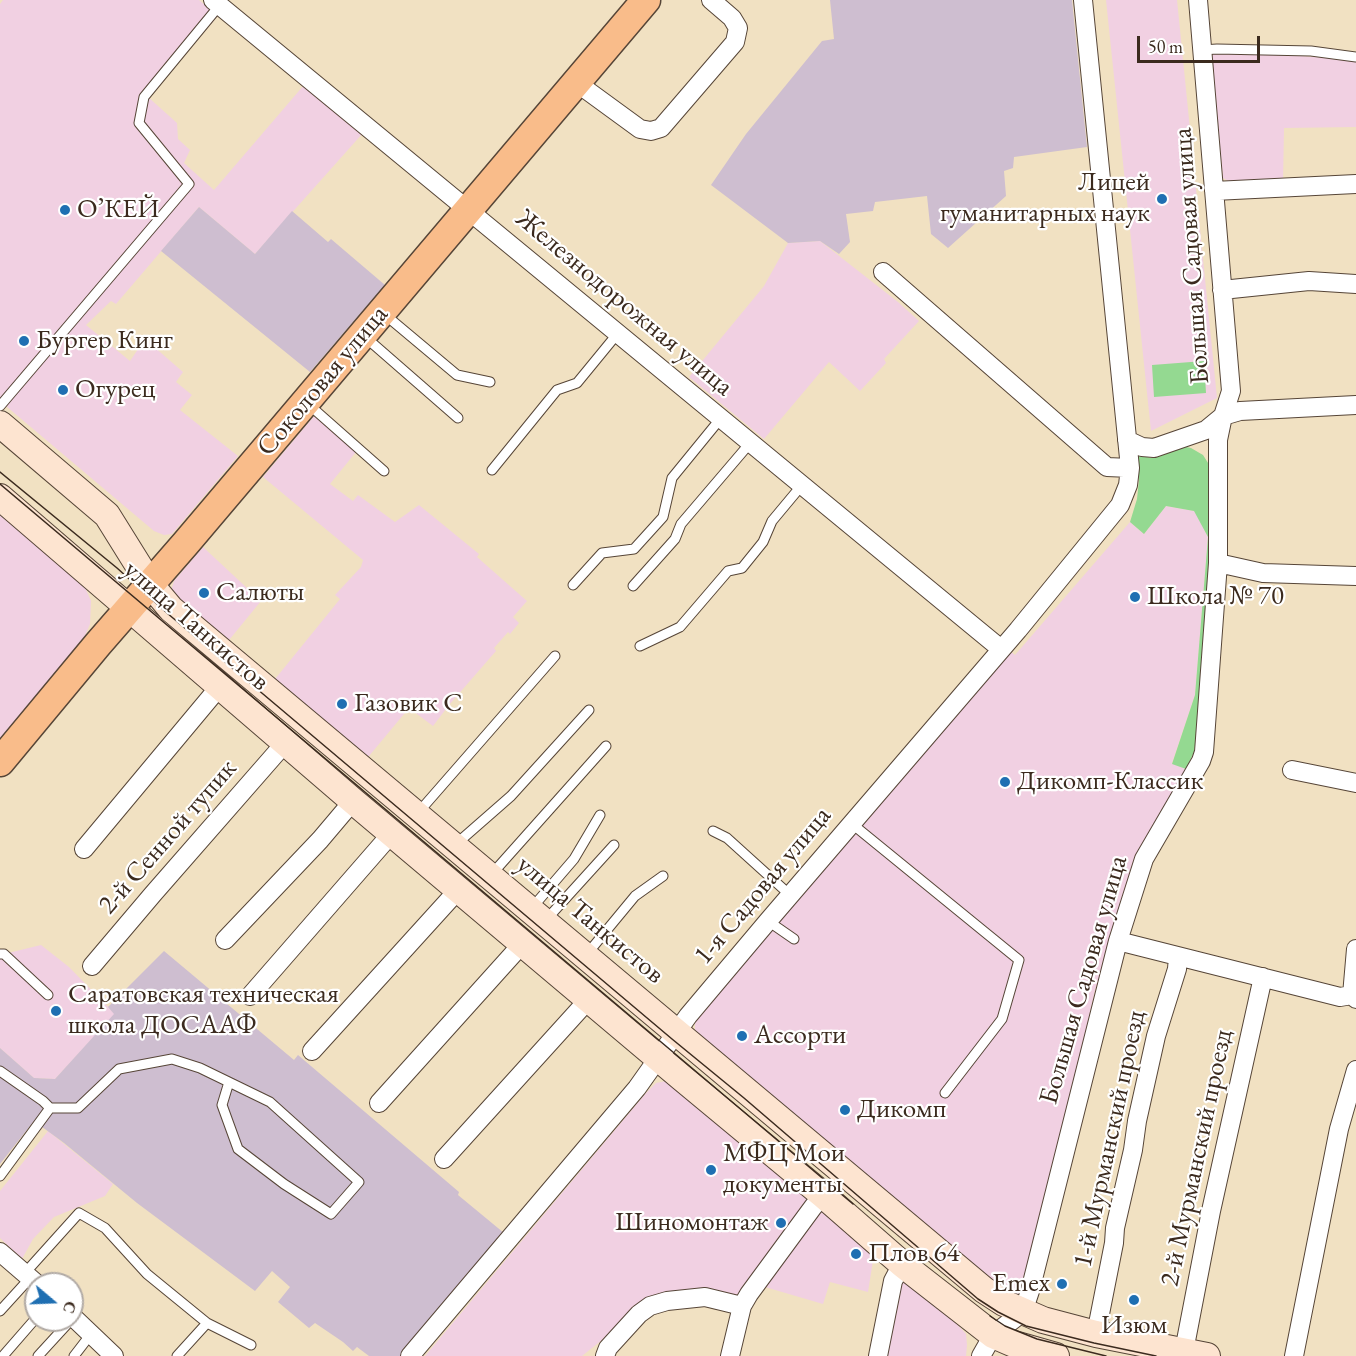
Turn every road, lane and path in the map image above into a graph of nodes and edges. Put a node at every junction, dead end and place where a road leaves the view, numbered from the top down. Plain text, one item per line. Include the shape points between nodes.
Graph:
1 (646, 0) edge
2 (711, 0) edge
3 (1083, 0) edge
4 (1198, 0) edge
5 (216, 3) edge
6 (1202, 50) junction
7 (1356, 57) edge
8 (577, 83) junction
9 (1356, 184) edge
10 (1214, 191) junction
11 (468, 209) junction
12 (883, 272) dead end
13 (1356, 284) edge
14 (1222, 290) junction
15 (381, 311) junction
16 (618, 333) junction
17 (362, 334) junction
18 (490, 382) dead end
19 (306, 401) junction
20 (1356, 405) edge
21 (0, 406) edge
22 (1223, 416) junction
23 (458, 418) dead end
24 (721, 418) junction
25 (0, 424) edge
26 (1127, 440) junction
27 (751, 442) junction
28 (1130, 468) junction
29 (492, 470) dead end
30 (384, 471) dead end
31 (802, 485) junction
32 (0, 496) edge
33 (1218, 563) junction
34 (1356, 576) edge
35 (150, 584) junction
36 (573, 585) dead end
37 (633, 586) dead end
38 (129, 609) junction
39 (640, 645) dead end
40 (1001, 649) junction
41 (555, 656) dead end
42 (220, 686) junction
43 (589, 710) dead end
44 (285, 743) junction
45 (606, 746) dead end
46 (0, 762) edge
47 (1292, 770) dead end
48 (1356, 783) edge
49 (353, 801) junction
50 (417, 814) junction
51 (600, 814) dead end
52 (851, 823) junction
53 (713, 831) dead end
54 (392, 833) junction
55 (455, 845) junction
56 (614, 845) dead end
57 (84, 849) dead end
58 (491, 875) junction
59 (663, 876) dead end
60 (459, 889) junction
61 (790, 896) junction
62 (538, 915) junction
63 (768, 921) junction
64 (794, 939) dead end
65 (225, 940) dead end
66 (1118, 941) junction
67 (523, 943) junction
68 (1356, 949) edge
69 (0, 954) edge
70 (585, 956) junction
71 (1178, 956) junction
72 (92, 966) dead end
73 (1263, 977) junction
74 (48, 995) dead end
75 (250, 996) dead end
76 (1354, 997) edge
77 (589, 999) junction
78 (677, 1032) junction
79 (312, 1051) dead end
80 (658, 1058) junction
81 (1356, 1070) edge
82 (0, 1071) edge
83 (229, 1082) junction
84 (945, 1093) dead end
85 (379, 1103) dead end
86 (50, 1108) junction
87 (444, 1159) dead end
88 (0, 1176) edge
89 (823, 1195) junction
90 (0, 1252) edge
91 (902, 1263) junction
92 (36, 1272) edge
93 (24, 1273) edge
94 (24, 1286) edge
95 (742, 1306) junction
96 (0, 1311) edge
97 (1023, 1312) junction
98 (207, 1323) junction
99 (84, 1328) edge
100 (24, 1332) edge
101 (59, 1332) edge
102 (91, 1334) junction
103 (1096, 1334) junction
104 (251, 1345) dead end
105 (987, 1345) edge
106 (1196, 1354) edge
107 (111, 1355) edge
108 (3, 1356) edge
109 (38, 1356) edge
110 (74, 1356) edge
111 (177, 1356) edge
112 (410, 1356) edge
113 (605, 1356) edge
114 (730, 1356) edge
115 (878, 1356) edge
116 (1056, 1356) edge
117 (1294, 1356) edge

1 - 8 main road, Соколовая улица
2 - 8 street via 738,28 735,42 661,128 640,129
3 - 26 street
4 - 6 street, Большая Садовая улица
5 - 11 street, Железнодорожная улица
5 - 21 lane via 144,97 139,123 189,184
6 - 7 lane via 1311,51
6 - 10 street, Большая Садовая улица
8 - 11 main road, Соколовая улица
9 - 10 street
10 - 14 street, Большая Садовая улица
11 - 15 main road, Соколовая улица
11 - 16 street, Железнодорожная улица
12 - 28 street via 1107,467
13 - 14 street via 1309,281
14 - 22 street, Большая Садовая улица via 1231,391
15 - 17 main road, Соколовая улица
15 - 18 lane via 457,375
16 - 24 street, Железнодорожная улица
16 - 29 lane via 577,383 557,390
17 - 19 main road, Соколовая улица
17 - 23 lane
19 - 30 lane
19 - 35 main road, Соколовая улица
20 - 22 street via 1240,411
22 - 26 street via 1206,430 1154,448
22 - 33 street, Большая Садовая улица via 1218,440
24 - 27 street, Железнодорожная улица
24 - 36 lane via 672,478 663,517 634,549 602,553
25 - 35 main road, улица Танкистов via 107,515
26 - 28 street
27 - 31 street, Железнодорожная улица
27 - 37 lane
28 - 40 street via 1120,505
31 - 39 lane via 772,521 763,542 742,568 728,571 680,627
31 - 40 street, Железнодорожная улица
32 - 38 main road, улица Танкистов
33 - 34 street via 1263,573
33 - 66 street, Большая Садовая улица via 1204,752 1144,859
35 - 38 main road, Соколовая улица
35 - 50 main road, улица Танкистов via 171,609
38 - 42 main road, улица Танкистов
38 - 46 main road, Соколовая улица
40 - 52 street, 1-я Садовая улица
41 - 50 lane
42 - 44 main road, улица Танкистов
42 - 57 street
43 - 55 lane via 511,796
44 - 49 main road, улица Танкистов
44 - 72 street, 2-й Сенной тупик
45 - 58 lane
47 - 48 street
49 - 54 main road, улица Танкистов
49 - 65 street
50 - 55 main road, улица Танкистов
51 - 62 lane
52 - 61 street, 1-я Садовая улица
52 - 84 lane via 1019,960 1002,1020
53 - 61 lane via 727,838
54 - 60 main road, улица Танкистов
54 - 75 street
55 - 58 main road, улица Танкистов
56 - 62 lane
58 - 62 main road, улица Танкистов
59 - 70 lane via 635,896
60 - 67 main road, улица Танкистов
60 - 79 street
61 - 63 street, 1-я Садовая улица
62 - 70 main road, улица Танкистов
63 - 64 lane
63 - 78 street, 1-я Садовая улица
66 - 71 street
66 - 97 street, Большая Садовая улица
67 - 77 main road, улица Танкистов
67 - 85 street
68 - 76 street
69 - 74 lane
70 - 78 main road, улица Танкистов
71 - 73 street
71 - 103 street, 1-й Мурманский проезд via 1156,1036
73 - 76 street
73 - 106 street, 2-й Мурманский проезд via 1211,1211
77 - 80 main road, улица Танкистов
77 - 87 street
78 - 80 street, 1-я Садовая улица
78 - 97 main road, улица Танкистов via 984,1290
80 - 89 main road, улица Танкистов
80 - 112 street, 1-я Садовая улица via 637,1088
81 - 117 street via 1339,1129
82 - 86 lane
83 - 83 lane via 222,1106 238,1149 331,1214 359,1182 270,1102
83 - 86 lane via 172,1059 119,1069 78,1108
86 - 88 lane
89 - 91 main road, улица Танкистов
89 - 95 street
90 - 93 street
91 - 105 main road, улица Танкистов
91 - 115 street via 893,1281
92 - 98 lane via 80,1213 105,1228 147,1274
94 - 96 lane
95 - 113 street via 705,1297 650,1306 608,1348
95 - 114 street
97 - 103 main road, улица Танкистов
97 - 105 street
98 - 104 lane
98 - 111 lane
99 - 102 street
100 - 108 lane
101 - 109 lane
102 - 107 street
102 - 110 lane
103 - 106 main road, улица Танкистов
105 - 116 main road, улица Танкистов via 1014,1344

